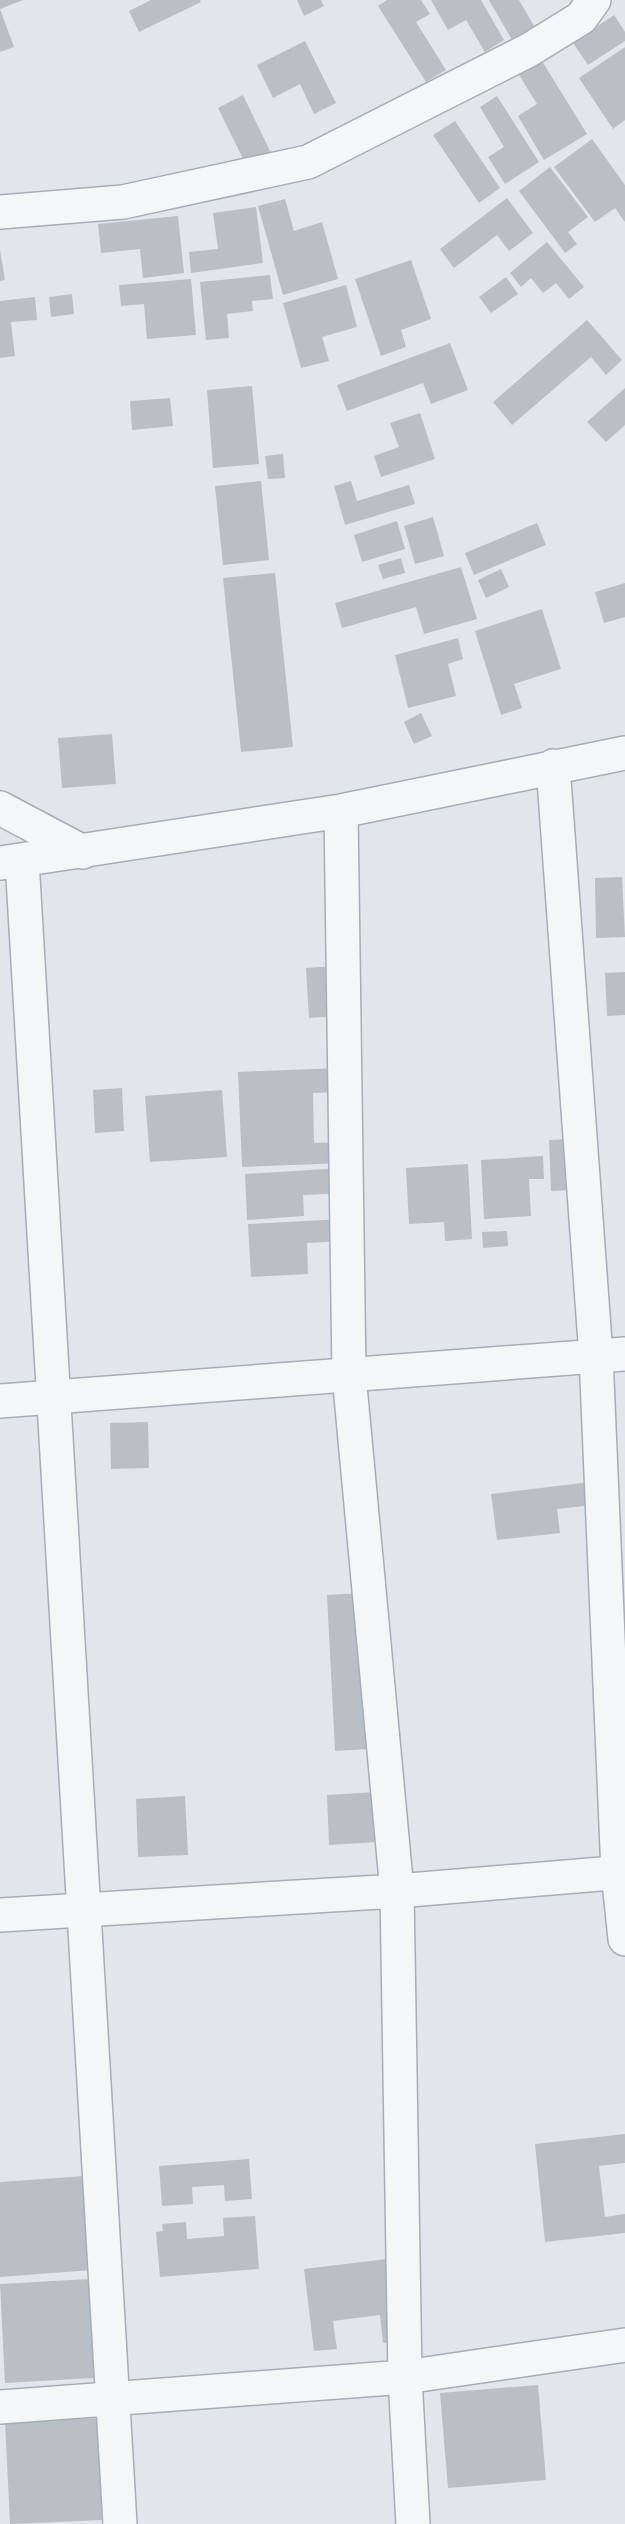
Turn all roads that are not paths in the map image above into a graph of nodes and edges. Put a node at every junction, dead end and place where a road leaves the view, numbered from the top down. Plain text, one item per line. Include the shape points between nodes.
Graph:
1 (594, 0) edge
2 (0, 212) edge
3 (625, 753) edge
4 (553, 766) junction
5 (0, 808) edge
6 (341, 811) junction
7 (83, 852) junction
8 (11, 862) edge
9 (611, 1355) edge
10 (349, 1376) junction
11 (54, 1397) junction
12 (0, 1401) edge
13 (621, 1872) edge
14 (397, 1891) junction
15 (84, 1909) junction
16 (0, 1915) edge
17 (625, 1939) edge
18 (625, 2345) edge
19 (405, 2377) junction
20 (113, 2398) junction
21 (0, 2406) edge
22 (120, 2524) edge
23 (413, 2524) edge

1 - 2 street via 581,18 528,50 308,162 123,202
3 - 4 street
4 - 6 street
4 - 9 street
5 - 7 street
6 - 7 street
6 - 10 street
7 - 8 street
8 - 11 street
9 - 10 street
9 - 13 street
10 - 11 street
10 - 14 street
11 - 12 street
11 - 15 street
13 - 14 street
13 - 17 street
14 - 15 street
14 - 19 street
15 - 16 street
15 - 20 street
18 - 19 street
19 - 20 street
19 - 23 street
20 - 21 street
20 - 22 street

